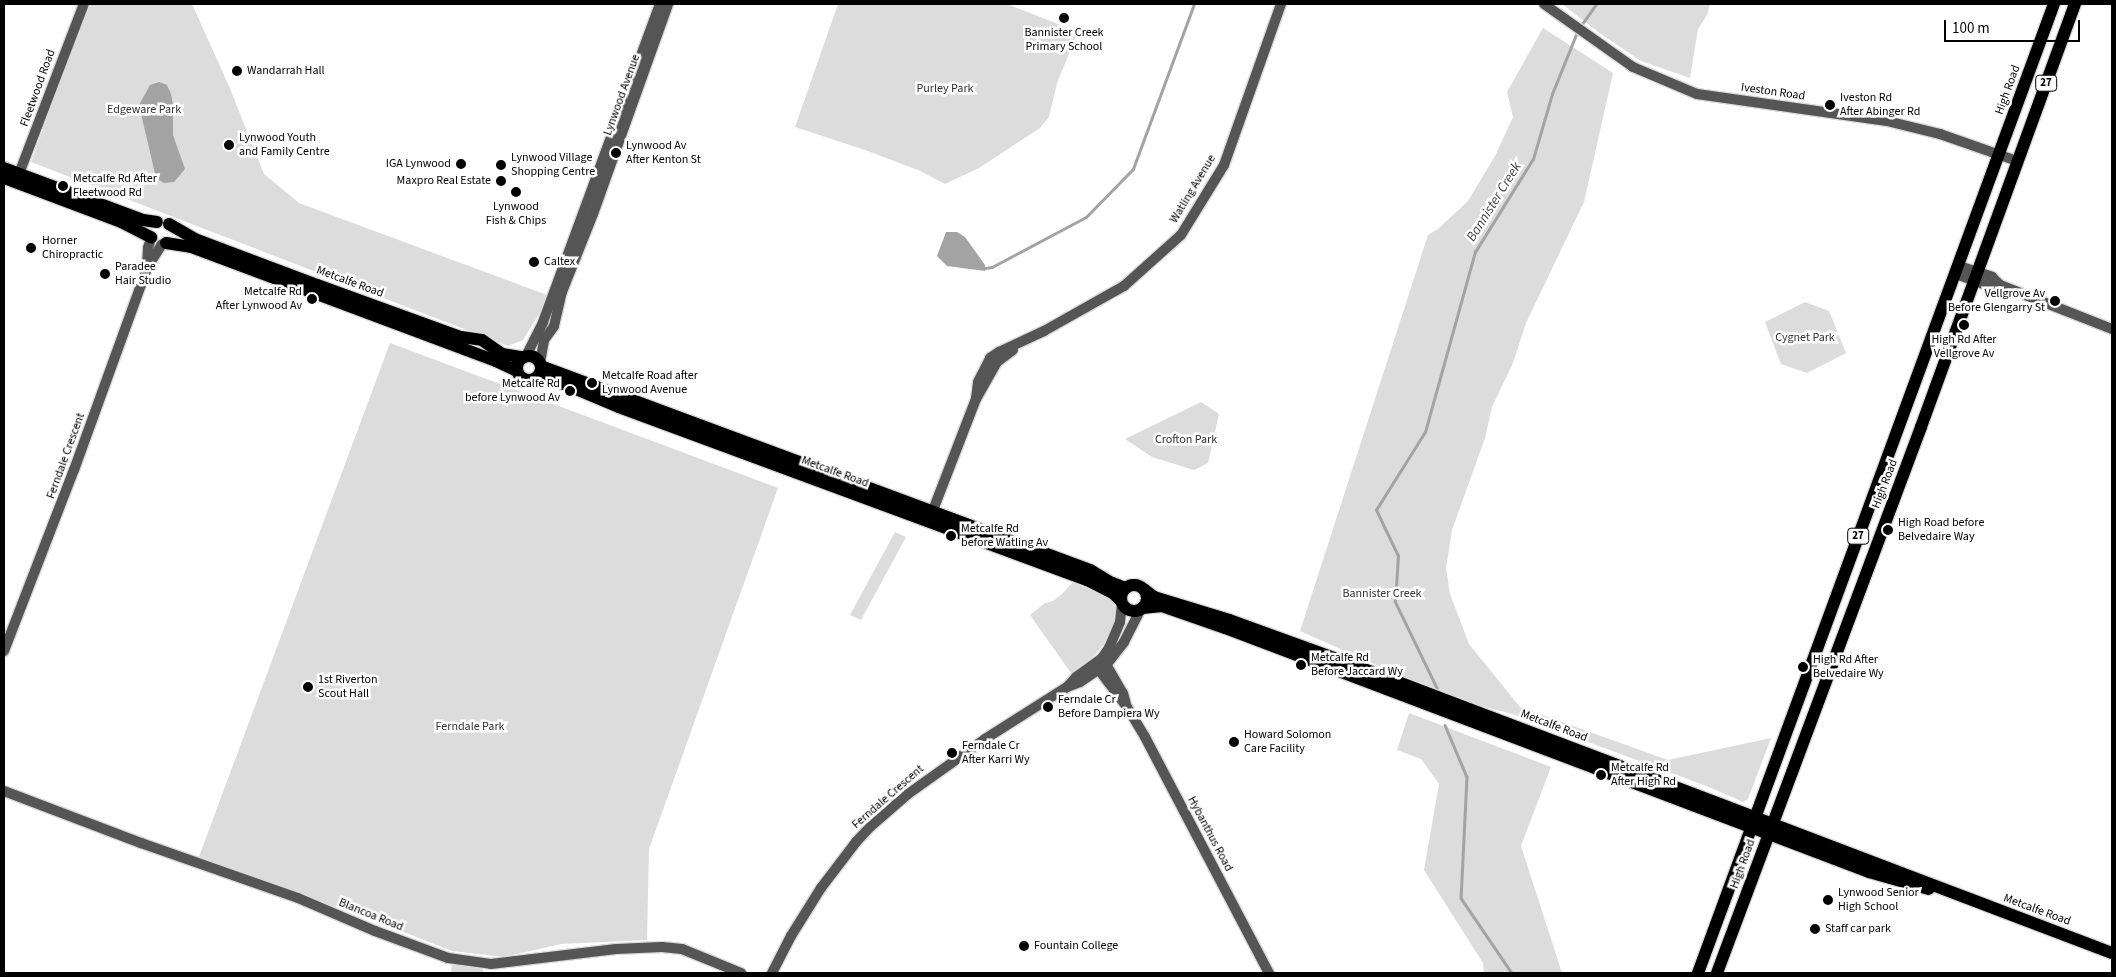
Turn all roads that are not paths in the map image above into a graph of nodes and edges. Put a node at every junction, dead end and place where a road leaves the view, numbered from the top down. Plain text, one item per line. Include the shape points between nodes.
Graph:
1 (84, 4) edge
2 (660, 4) edge
3 (668, 4) edge
4 (1281, 4) edge
5 (1544, 4) edge
6 (2054, 4) edge
7 (2075, 4) edge
8 (1999, 154) junction
9 (2017, 161) junction
10 (4, 168) edge
11 (4, 178) edge
12 (18, 178) junction
13 (163, 223) junction
14 (157, 241) junction
15 (254, 266) junction
16 (1958, 270) junction
17 (1976, 276) junction
18 (2112, 329) edge
19 (524, 357) junction
20 (539, 369) junction
21 (517, 371) junction
22 (930, 517) junction
23 (1126, 588) junction
24 (1145, 590) junction
25 (1122, 602) junction
26 (1142, 609) junction
27 (4, 651) edge
28 (1100, 664) junction
29 (4, 791) edge
30 (1754, 823) junction
31 (1771, 828) junction
32 (2112, 952) edge
33 (741, 973) edge
34 (772, 973) edge
35 (1269, 973) edge
36 (1698, 973) edge
37 (1717, 973) edge

1 - 12 street, Fleetwood Road
2 - 19 street, Lynwood Avenue via 543,322
3 - 20 street, Lynwood Avenue via 562,292 554,326 544,340
4 - 22 street, Watling Avenue via 1224,165 1181,235 1124,286 1024,342 997,362 976,399
5 - 8 street, Iveston Road via 1633,67 1697,94 1887,121 1940,134
6 - 8 main road, High Road / 27
7 - 9 main road, High Road / 27
8 - 9 street, Iveston Road
8 - 16 main road, High Road / 27
9 - 17 main road, High Road / 27
10 - 12 main road, Metcalfe Road
11 - 12 main road, Metcalfe Road
12 - 13 main road, Metcalfe Road via 143,220
12 - 14 main road, Metcalfe Road
13 - 14 main road via 151,228
13 - 14 main road via 172,232
13 - 15 main road, Metcalfe Road
14 - 15 main road, Metcalfe Road via 191,247
14 - 27 street, Ferndale Crescent
15 - 19 main road, Metcalfe Road via 461,337 482,340 502,354
15 - 21 main road, Metcalfe Road
16 - 17 street
16 - 30 main road, High Road / 27 via 1843,574
17 - 18 street via 1992,277 2000,285
17 - 31 main road, High Road / 27
19 - 20 main road, Metcalfe Road via 534,356
19 - 21 main road via 517,363
20 - 21 main road, Metcalfe Road via 524,380
20 - 22 main road, Metcalfe Road via 564,384 619,407
22 - 23 main road, Metcalfe Road via 1090,570
22 - 25 main road, Metcalfe Road via 1100,585
23 - 24 main road, Metcalfe Road via 1135,584
23 - 25 main road via 1122,592
24 - 26 main road via 1148,598
24 - 30 main road, Metcalfe Road
25 - 26 main road, Metcalfe Road via 1129,610
25 - 28 street, Ferndale Crescent via 1115,637
26 - 28 street, Ferndale Crescent via 1124,642
26 - 30 main road, Metcalfe Road via 1162,606
28 - 34 street, Ferndale Crescent via 937,772 870,827 821,888
28 - 35 street, Hybanthus Road via 1123,693 1127,707
29 - 33 street, Blancoa Road via 298,898 448,958 491,964 616,948 682,949
30 - 31 main road, Metcalfe Road
30 - 36 main road, High Road / 27
31 - 32 main road, Metcalfe Road via 1923,880
31 - 37 main road, High Road / 27

